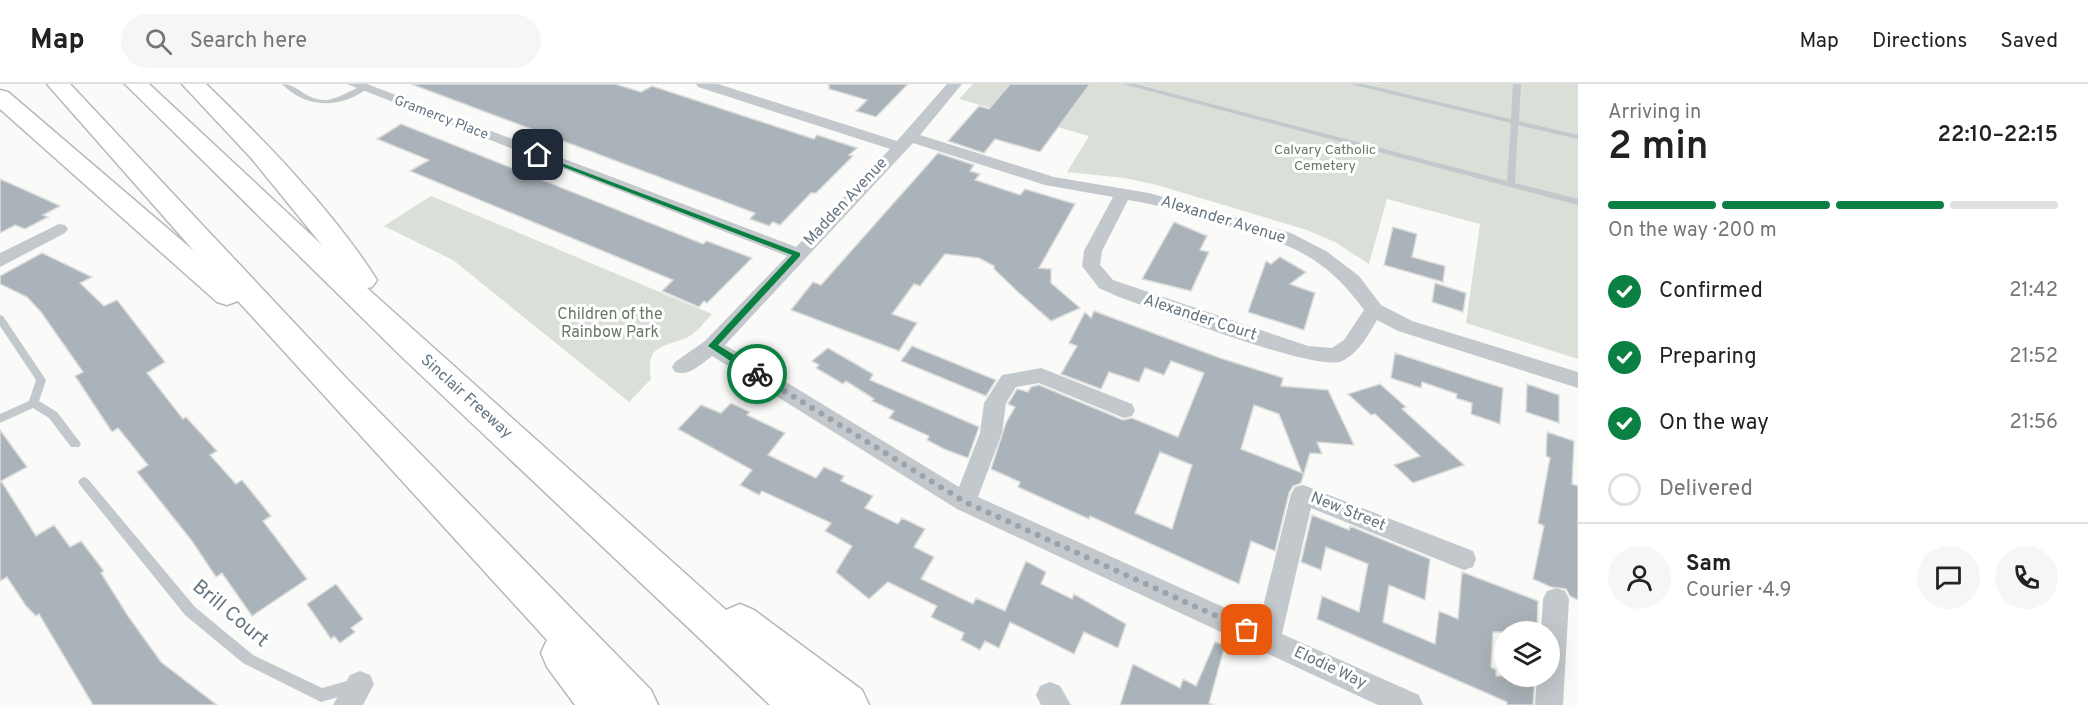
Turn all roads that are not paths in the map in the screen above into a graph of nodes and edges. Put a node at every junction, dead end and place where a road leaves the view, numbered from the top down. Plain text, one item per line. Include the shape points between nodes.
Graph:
1 (58, 84) edge
2 (136, 84) edge
3 (193, 84) edge
4 (286, 84) edge
5 (703, 84) edge
6 (955, 84) edge
7 (1127, 84) edge
8 (1354, 84) edge
9 (1517, 84) edge
10 (359, 86) edge
11 (3, 97) edge
12 (1516, 122) junction
13 (1578, 137) edge
14 (904, 142) junction
15 (1511, 184) junction
16 (1122, 195) junction
17 (1578, 202) edge
18 (59, 229) dead end
19 (797, 254) junction
20 (0, 261) edge
21 (1374, 310) junction
22 (0, 318) edge
23 (712, 346) junction
24 (415, 351) junction
25 (682, 367) dead end
26 (1578, 380) edge
27 (336, 389) junction
28 (33, 403) junction
29 (1124, 410) dead end
30 (0, 419) edge
31 (75, 444) dead end
32 (84, 482) dead end
33 (568, 490) junction
34 (965, 502) junction
35 (462, 521) junction
36 (1464, 559) dead end
37 (1556, 599) dead end
38 (1268, 639) junction
39 (354, 695) edge
40 (602, 705) edge
41 (636, 705) edge
42 (801, 705) edge
43 (847, 705) edge
44 (1409, 705) edge
45 (1550, 705) edge

1 - 27 highway
2 - 24 highway, Sinclair Freeway
3 - 24 highway via 228,117 325,229
4 - 10 lane via 308,102 320,103 339,99
5 - 14 street, Alexander Avenue
6 - 14 street, Madden Avenue
7 - 15 lane
8 - 12 lane
9 - 12 lane
10 - 19 street, Gramercy Place
11 - 27 highway
12 - 13 lane
12 - 15 lane
14 - 16 street, Alexander Avenue via 1051,182
14 - 19 street, Madden Avenue
15 - 17 lane
16 - 21 street, Alexander Avenue via 1149,198 1285,237 1320,255 1352,280
16 - 21 street, Alexander Court via 1093,251 1091,266 1106,284 1308,353 1336,356 1351,345
18 - 20 street
19 - 23 street, Madden Avenue
21 - 26 street, Alexander Avenue via 1405,326
22 - 28 lane via 41,380
23 - 25 street, Madden Avenue
23 - 34 street, Elodie Way
24 - 33 highway, Sinclair Freeway
27 - 35 highway
28 - 30 lane
28 - 31 lane via 53,415
29 - 34 street via 1041,375 1010,380 995,404 991,433
32 - 39 lane, Brill Court via 190,611 248,659 321,695
33 - 42 highway, Sinclair Freeway
33 - 43 highway
34 - 38 street, Elodie Way
35 - 40 highway
35 - 41 highway
36 - 38 street, New Street via 1303,494
37 - 45 street
38 - 44 street, Elodie Way

